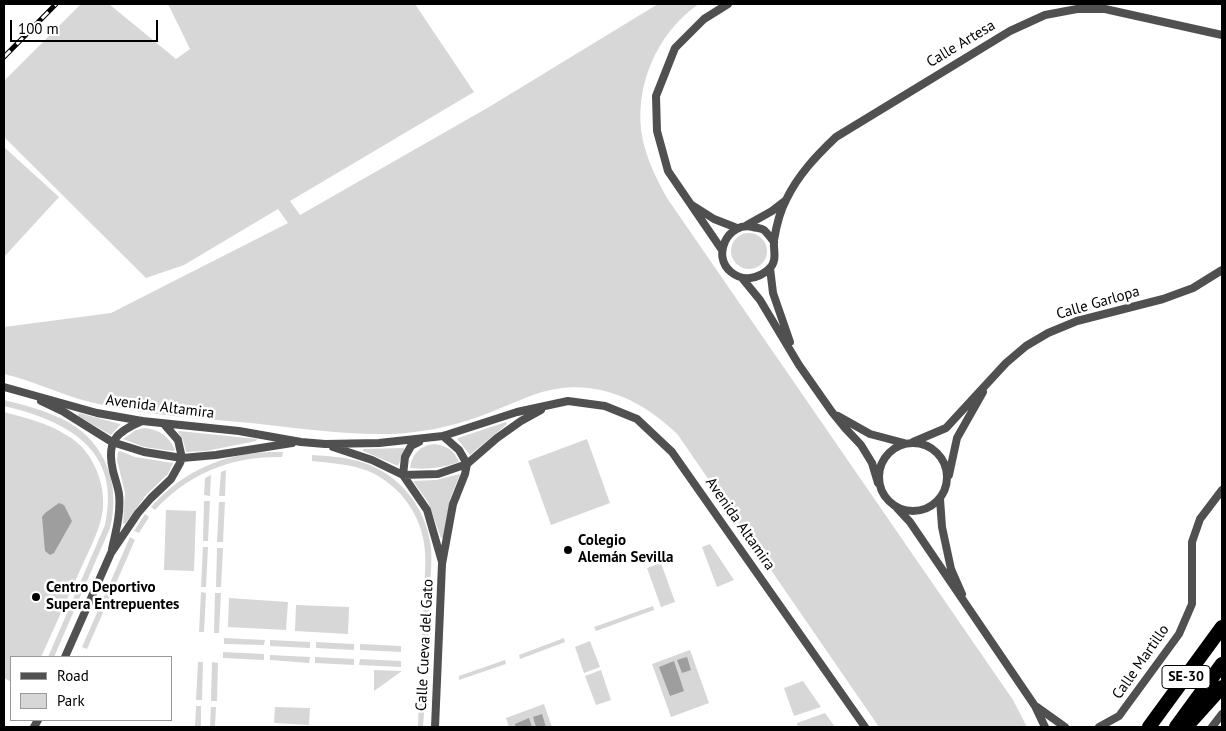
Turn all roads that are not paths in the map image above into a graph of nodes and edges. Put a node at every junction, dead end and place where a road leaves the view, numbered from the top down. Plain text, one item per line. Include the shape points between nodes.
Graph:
1 (728, 4) edge
2 (1222, 35) edge
3 (785, 201) junction
4 (690, 204) junction
5 (747, 225) junction
6 (737, 228) junction
7 (774, 242) junction
8 (722, 250) junction
9 (770, 268) junction
10 (1222, 270) edge
11 (742, 278) junction
12 (799, 365) junction
13 (990, 380) junction
14 (4, 388) edge
15 (18, 391) junction
16 (549, 405) junction
17 (832, 412) junction
18 (142, 422) junction
19 (164, 424) junction
20 (444, 436) junction
21 (422, 440) junction
22 (112, 442) junction
23 (300, 442) junction
24 (913, 442) junction
25 (904, 443) junction
26 (325, 444) junction
27 (182, 458) junction
28 (467, 464) junction
29 (403, 474) junction
30 (948, 479) junction
31 (878, 483) junction
32 (1222, 490) edge
33 (940, 499) junction
34 (897, 508) junction
35 (111, 553) junction
36 (442, 564) junction
37 (973, 616) junction
38 (1222, 627) edge
39 (65, 656) edge
40 (1222, 664) edge
41 (1222, 687) edge
42 (1035, 706) junction
43 (1222, 714) edge
44 (435, 727) edge
45 (864, 727) edge
46 (1045, 727) edge
47 (1065, 727) edge
48 (1099, 727) edge
49 (1149, 727) edge
50 (1176, 727) edge
51 (1186, 727) edge
52 (1212, 727) edge

1 - 4 street via 704,19 675,48 656,96 657,131 668,170
2 - 3 street, Calle Artesa via 1105,9 1077,9 1045,15 1010,31 836,137 798,178
3 - 5 street, Calle Artesa
3 - 7 street, Calle Artesa
4 - 6 street
4 - 8 street
5 - 6 street
5 - 7 street via 763,229
6 - 8 street via 726,237
7 - 9 street via 776,256
8 - 11 street via 730,272
9 - 11 street via 754,278
9 - 12 street via 773,293
10 - 13 street, Calle Garlopa via 1194,288 1048,332 1006,362
11 - 12 street via 760,300
12 - 17 street
13 - 24 street, Calle Garlopa via 946,428
13 - 30 street, Calle Garlopa via 957,438
14 - 15 street, Avenida Altamira
15 - 18 street, Avenida Altamira
15 - 22 street, Avenida Altamira via 64,412
16 - 20 street, Avenida Altamira
16 - 28 street, Avenida Altamira via 505,432
16 - 45 street, Avenida Altamira via 568,401 605,406 636,420 672,452
17 - 25 street via 870,434
17 - 31 street via 862,445
18 - 19 street, Avenida Altamira
18 - 22 street via 124,429
19 - 23 street, Avenida Altamira via 240,431
19 - 27 street via 178,440
20 - 21 street, Avenida Altamira
20 - 28 street via 459,450
21 - 26 street, Avenida Altamira
21 - 29 street via 410,446
22 - 27 street, Avenida Altamira via 144,452
22 - 35 street via 111,461 119,494 118,522
23 - 26 street, Avenida Altamira
23 - 27 street, Avenida Altamira
24 - 25 street
24 - 30 street via 930,447 945,462
25 - 31 street via 888,452 879,467
26 - 29 street, Avenida Altamira
27 - 35 street via 171,479 146,503
28 - 29 street, Avenida Altamira via 438,474
28 - 36 street via 453,504
29 - 36 street via 427,510
30 - 33 street
31 - 34 street via 883,495
32 - 48 street, Calle Martillo via 1200,519 1192,542 1192,604 1179,634 1119,716
33 - 34 street via 919,511
33 - 37 street via 951,569
34 - 37 street via 910,522
35 - 39 street
36 - 44 street, Calle Cueva del Gato
37 - 42 street
38 - 49 highway, SE-30
40 - 50 highway, SE-30
41 - 51 highway
42 - 46 street
42 - 47 street
43 - 52 street

